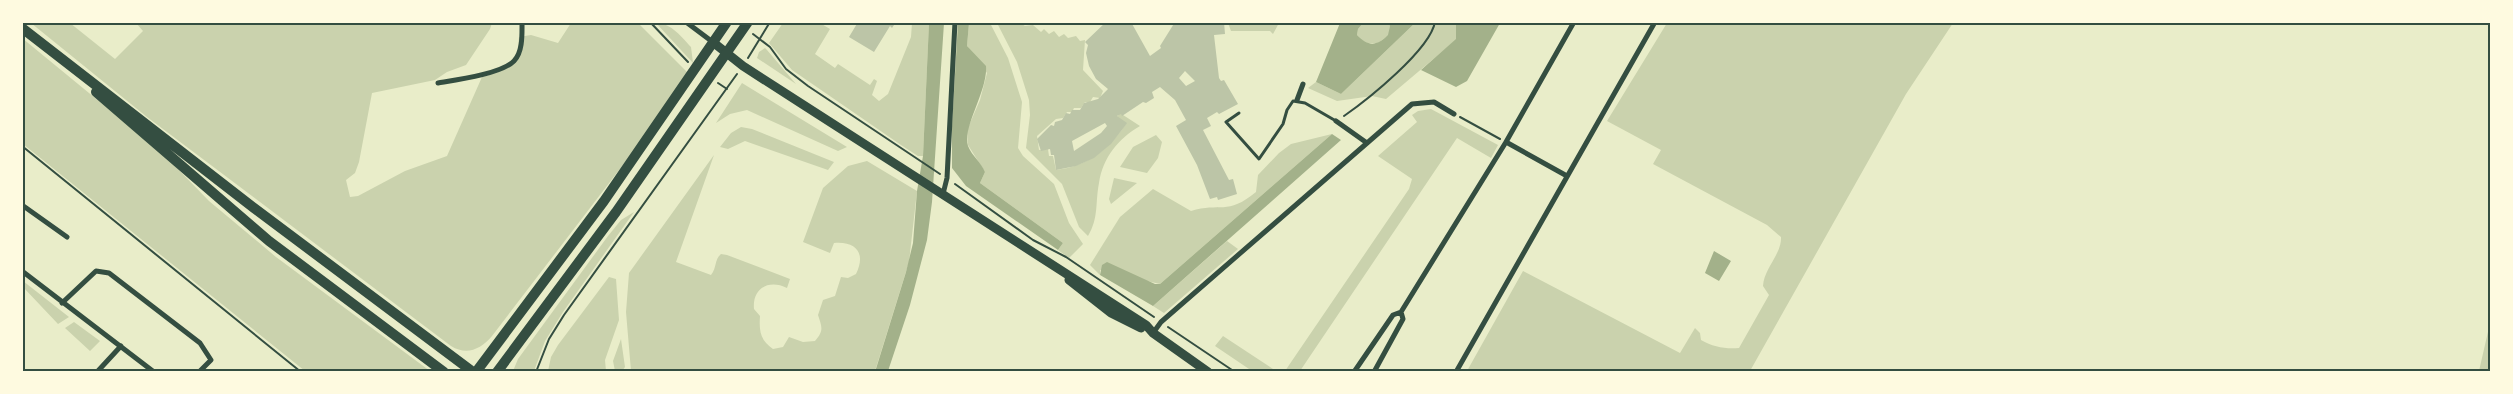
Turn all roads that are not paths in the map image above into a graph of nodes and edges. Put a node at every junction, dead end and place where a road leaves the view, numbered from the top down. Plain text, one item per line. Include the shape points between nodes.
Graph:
1 (522, 22) edge
2 (686, 22) edge
3 (727, 22) edge
4 (748, 22) edge
5 (955, 22) edge
6 (1574, 22) edge
7 (1655, 22) edge
8 (22, 28) edge
9 (714, 43) junction
10 (728, 54) junction
11 (72, 68) junction
12 (438, 84) dead end
13 (1303, 84) dead end
14 (1297, 100) junction
15 (1239, 113) dead end
16 (1454, 114) road end
17 (1336, 121) joint
18 (1506, 142) junction
19 (1367, 143) junction
20 (1567, 176) junction
21 (944, 194) junction
22 (22, 205) edge
23 (67, 237) dead end
24 (22, 270) edge
25 (62, 303) junction
26 (1401, 312) junction
27 (1153, 333) junction
28 (121, 346) junction
29 (97, 372) edge
30 (154, 372) edge
31 (199, 372) edge
32 (444, 372) edge
33 (475, 372) edge
34 (497, 372) edge
35 (1208, 372) edge
36 (1354, 372) edge
37 (1374, 372) edge
38 (1456, 372) edge

1 - 12 street via 521,47 514,61 487,73
2 - 9 street
3 - 9 main road
4 - 10 main road
5 - 21 street
6 - 18 street
7 - 20 street
8 - 11 main road
9 - 10 street
9 - 33 main road via 604,201
10 - 21 street via 777,89
10 - 34 main road
11 - 32 main road via 115,110 269,241
11 - 33 main road
13 - 14 street
14 - 15 lane via 1287,110 1283,124 1259,159 1226,122
14 - 17 lane
16 - 19 street via 1434,102 1412,104
17 - 19 street
18 - 20 street
18 - 26 street
19 - 27 street via 1161,322
20 - 38 street
21 - 27 street via 1146,325
22 - 23 street
24 - 25 street
25 - 28 street
25 - 31 street via 96,270 109,273 200,343 211,360
26 - 36 street via 1393,315
26 - 37 street via 1403,319
27 - 35 street
28 - 29 street
28 - 30 street

